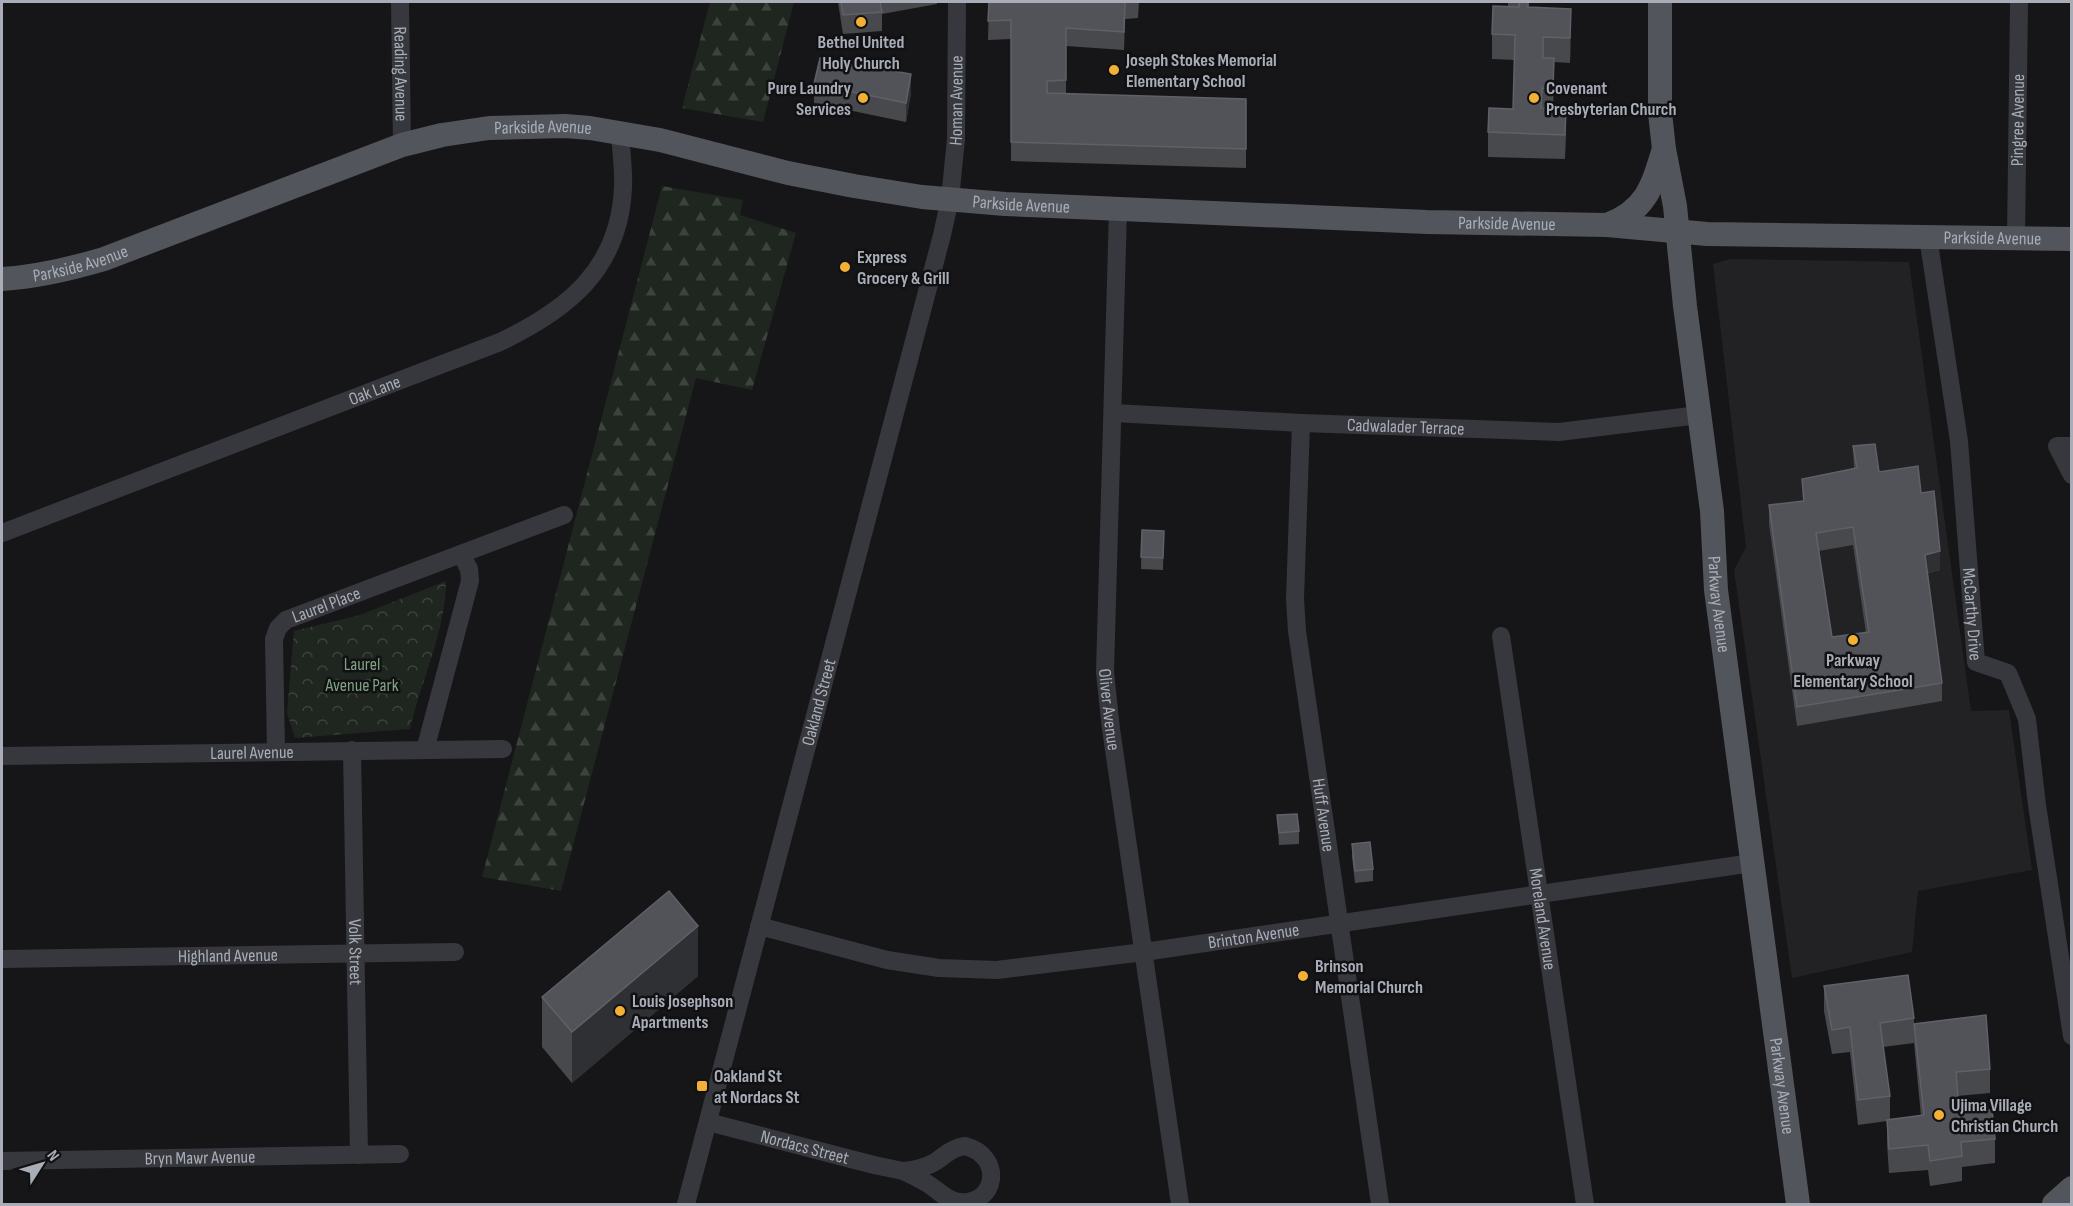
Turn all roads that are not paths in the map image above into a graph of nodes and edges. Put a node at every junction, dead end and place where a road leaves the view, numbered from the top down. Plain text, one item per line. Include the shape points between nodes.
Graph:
1 (400, 2) edge
2 (957, 2) edge
3 (1660, 2) edge
4 (2019, 2) edge
5 (620, 133) junction
6 (402, 145) junction
7 (1664, 149) junction
8 (950, 199) junction
9 (1118, 210) junction
10 (1607, 225) junction
11 (1677, 233) junction
12 (1928, 237) junction
13 (2016, 238) junction
14 (2072, 239) edge
15 (2, 279) edge
16 (1114, 413) junction
17 (1699, 416) junction
18 (1301, 423) junction
19 (2064, 446) edge
20 (2072, 475) edge
21 (564, 515) dead end
22 (2, 533) edge
23 (461, 554) junction
24 (1501, 636) dead end
25 (503, 749) dead end
26 (352, 750) junction
27 (425, 750) junction
28 (276, 751) junction
29 (2, 756) edge
30 (1752, 863) junction
31 (1540, 895) junction
32 (1339, 924) junction
33 (759, 926) junction
34 (455, 952) dead end
35 (1144, 952) junction
36 (356, 953) junction
37 (2, 959) edge
38 (2072, 1036) edge
39 (708, 1122) junction
40 (400, 1154) dead end
41 (359, 1155) junction
42 (2, 1161) edge
43 (903, 1171) dead end
44 (2072, 1188) edge
45 (686, 1204) edge
46 (1180, 1204) edge
47 (1380, 1204) edge
48 (1585, 1204) edge
49 (1798, 1204) edge
50 (2054, 1204) edge

1 - 6 street, Reading Avenue
2 - 8 street, Homan Avenue via 956,139
3 - 7 main road, Parkway Avenue via 1660,113
4 - 13 street, Pingree Avenue
5 - 6 main road, Parkside Avenue via 527,125 442,135
5 - 8 main road, Parkside Avenue via 800,176
5 - 22 street, Oak Lane via 622,201 604,257 581,290 531,327
6 - 15 main road, Parkside Avenue via 104,259 63,271
7 - 10 main road via 1647,195 1623,219
7 - 11 main road, Parkway Avenue
8 - 9 main road, Parkside Avenue
8 - 33 street, Oakland Street
9 - 10 main road, Parkside Avenue
9 - 16 street, Oliver Avenue
10 - 11 main road, Parkside Avenue
11 - 12 main road, Parkside Avenue
11 - 17 main road, Parkway Avenue
12 - 13 main road, Parkside Avenue
12 - 38 street, McCarthy Drive via 1959,441 1976,662 2008,674 2027,719
13 - 14 main road, Parkside Avenue
16 - 18 street, Cadwalader Terrace
16 - 35 street, Oliver Avenue via 1105,672
17 - 18 street, Cadwalader Terrace via 1559,432
17 - 30 main road, Parkway Avenue via 1712,511 1716,590
18 - 32 street, Huff Avenue via 1297,631
19 - 20 street
21 - 23 street, Laurel Place
23 - 27 street via 469,568 470,581
23 - 28 street, Laurel Place via 286,620 278,628 274,639
24 - 31 street, Moreland Avenue
25 - 27 street, Laurel Avenue
26 - 27 street, Laurel Avenue
26 - 28 street, Laurel Avenue
26 - 36 street, Volk Street
28 - 29 street, Laurel Avenue
30 - 31 street, Brinton Avenue
30 - 49 main road, Parkway Avenue
31 - 32 street, Brinton Avenue
31 - 48 street, Moreland Avenue
32 - 35 street, Brinton Avenue
32 - 47 street, Huff Avenue
33 - 35 street, Brinton Avenue via 887,960 939,968 997,970
33 - 39 street, Oakland Street
34 - 36 street, Highland Avenue
35 - 46 street, Oliver Avenue
36 - 37 street, Highland Avenue
36 - 41 street, Volk Street
39 - 43 street, Nordacs Street
39 - 45 street, Oakland Street
40 - 41 street, Bryn Mawr Avenue
41 - 42 street, Bryn Mawr Avenue
44 - 50 main road

